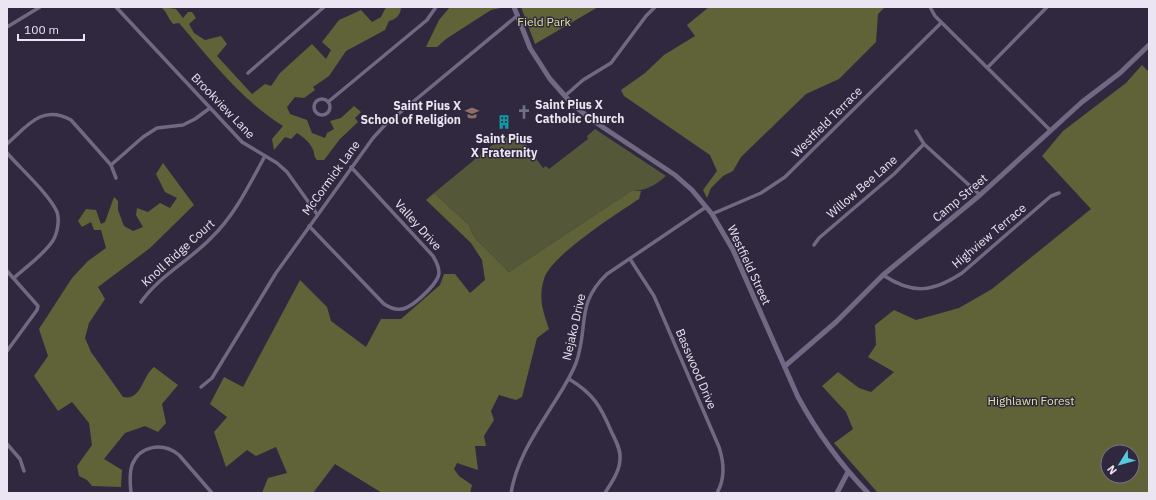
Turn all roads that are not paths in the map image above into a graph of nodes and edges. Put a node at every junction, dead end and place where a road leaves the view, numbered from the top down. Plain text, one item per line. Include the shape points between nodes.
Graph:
1 (40, 7) edge
2 (116, 7) edge
3 (324, 7) edge
4 (436, 7) edge
5 (514, 7) edge
6 (655, 7) edge
7 (930, 7) edge
8 (1047, 7) edge
9 (518, 14) junction
10 (941, 23) junction
11 (7, 26) edge
12 (1149, 45) edge
13 (988, 67) junction
14 (248, 73) dead end
15 (566, 94) junction
16 (328, 102) junction
17 (210, 108) junction
18 (1050, 130) junction
19 (916, 131) dead end
20 (7, 144) edge
21 (924, 144) junction
22 (7, 153) edge
23 (265, 156) junction
24 (111, 164) junction
25 (351, 167) junction
26 (116, 178) dead end
27 (1059, 193) dead end
28 (980, 195) junction
29 (706, 207) junction
30 (317, 214) junction
31 (712, 214) junction
32 (309, 226) junction
33 (814, 245) dead end
34 (630, 259) junction
35 (7, 271) edge
36 (884, 275) junction
37 (14, 278) junction
38 (140, 302) dead end
39 (7, 351) edge
40 (785, 366) junction
41 (569, 379) junction
42 (201, 387) dead end
43 (7, 444) edge
44 (24, 472) dead end
45 (848, 472) junction
46 (131, 493) edge
47 (212, 493) edge
48 (510, 493) edge
49 (605, 493) edge
50 (717, 493) edge
51 (836, 493) edge
52 (868, 493) edge

1 - 11 street
2 - 17 street, Brookview Lane
3 - 14 street
4 - 16 street via 427,20
5 - 9 main road, Westfield Street
6 - 15 street via 611,63
7 - 10 street
8 - 13 street
9 - 15 main road, Westfield Street via 530,48 550,79
9 - 25 street, McCormick Lane via 385,125
10 - 13 street
10 - 31 street, Westfield Terrace via 785,177 761,193
12 - 18 main road, Camp Street via 1120,73
13 - 18 street
15 - 29 main road, Westfield Street via 585,115 675,175
16 - 16 street via 328,113 322,116 316,113 314,106 318,101
17 - 23 street, Brookview Lane via 242,142
17 - 24 street via 183,125 157,128 143,136
18 - 28 main road, Camp Street
19 - 21 street
20 - 24 street via 43,115 62,115 70,120
21 - 28 street
21 - 33 street, Willow Bee Lane
22 - 37 street via 58,213 53,241
23 - 30 street, Brookview Lane via 287,172
23 - 38 street, Knoll Ridge Court via 243,197 223,226 210,240 153,287
24 - 26 street
25 - 30 street, McCormick Lane
25 - 32 street, Valley Drive via 433,256 439,274 435,284 403,310 393,309 384,304
27 - 36 street, Highview Terrace via 1051,196 950,281 921,290 910,289
28 - 36 main road, Camp Street
29 - 31 main road, Westfield Street
29 - 34 street, Nejako Drive
30 - 32 street, McCormick Lane
31 - 40 main road, Westfield Street via 733,250
32 - 42 street, McCormick Lane via 276,273 212,378
34 - 41 street, Nejako Drive via 607,274 588,298 580,351
34 - 50 street, Basswood Drive via 654,296 719,447 723,460 723,475
35 - 37 street
36 - 40 main road, Camp Street via 836,322
37 - 39 street via 38,306 22,333
40 - 45 main road, Westfield Street via 806,412
41 - 48 street, Nejako Drive via 523,453
41 - 49 street via 582,387 602,409 618,445 620,460 616,475
43 - 44 street via 20,459
45 - 51 main road
45 - 52 main road, Westfield Street
46 - 47 street via 131,471 138,455 149,448 162,447 179,455

